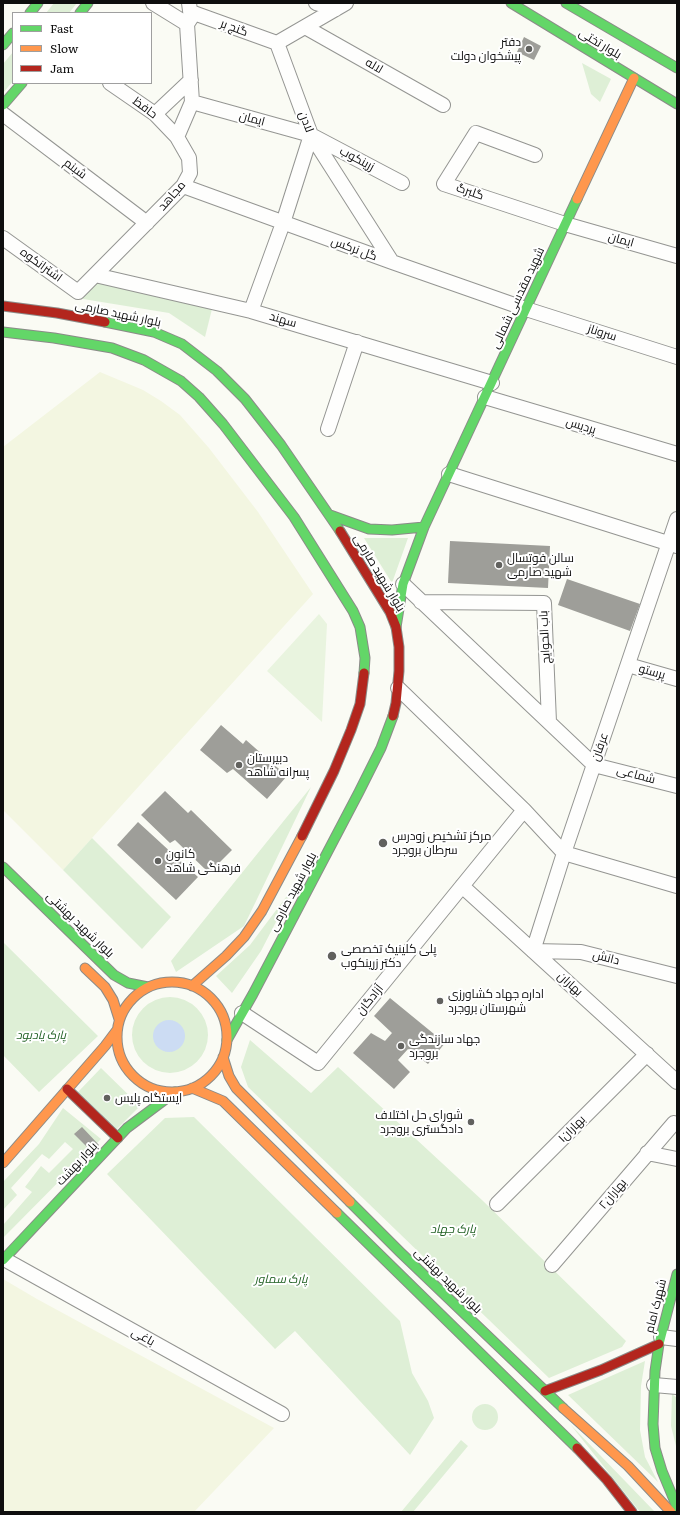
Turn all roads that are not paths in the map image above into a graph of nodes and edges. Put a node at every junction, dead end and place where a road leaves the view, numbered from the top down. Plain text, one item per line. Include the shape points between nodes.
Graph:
1 (38, 3) edge
2 (88, 3) edge
3 (153, 3) edge
4 (316, 3) edge
5 (511, 3) edge
6 (566, 3) edge
7 (341, 6) edge
8 (31, 12) edge
9 (81, 12) edge
10 (189, 13) edge
11 (305, 27) junction
12 (12, 34) edge
13 (277, 43) junction
14 (3, 45) edge
15 (677, 68) edge
16 (634, 78) junction
17 (191, 80) junction
18 (21, 84) edge
19 (111, 84) edge
20 (192, 102) junction
21 (677, 104) edge
22 (3, 105) edge
23 (442, 105) dead end
24 (3, 114) edge
25 (155, 114) junction
26 (311, 135) junction
27 (177, 137) junction
28 (535, 155) dead end
29 (402, 183) dead end
30 (183, 186) junction
31 (147, 223) junction
32 (283, 223) junction
33 (565, 224) junction
34 (3, 238) edge
35 (677, 256) edge
36 (392, 262) junction
37 (96, 275) junction
38 (78, 292) joint
39 (3, 306) edge
40 (526, 309) junction
41 (251, 311) junction
42 (3, 332) edge
43 (357, 342) junction
44 (677, 357) edge
45 (492, 383) junction
46 (485, 397) junction
47 (328, 429) dead end
48 (677, 454) edge
49 (449, 474) junction
50 (330, 515) junction
51 (677, 519) edge
52 (424, 527) junction
53 (673, 545) edge
54 (403, 584) junction
55 (421, 602) junction
56 (396, 627) junction
57 (628, 665) junction
58 (677, 679) edge
59 (398, 688) junction
60 (549, 722) junction
61 (594, 765) junction
62 (677, 786) edge
63 (524, 810) junction
64 (564, 853) junction
65 (3, 867) edge
66 (462, 886) junction
67 (677, 886) edge
68 (533, 951) junction
69 (76, 959) dead end
70 (677, 976) edge
71 (192, 986) junction
72 (148, 988) junction
73 (242, 1013) junction
74 (119, 1019) junction
75 (117, 1030) junction
76 (227, 1040) junction
77 (647, 1054) junction
78 (223, 1057) junction
79 (677, 1082) edge
80 (192, 1088) junction
81 (67, 1089) junction
82 (175, 1092) junction
83 (674, 1123) dead end
84 (118, 1138) junction
85 (647, 1153) junction
86 (677, 1159) edge
87 (3, 1163) edge
88 (497, 1204) dead end
89 (3, 1259) edge
90 (552, 1265) dead end
91 (676, 1282) edge
92 (677, 1339) edge
93 (660, 1341) junction
94 (654, 1385) junction
95 (677, 1387) edge
96 (545, 1391) junction
97 (282, 1414) dead end
98 (677, 1507) edge
99 (632, 1512) edge
100 (671, 1512) edge

1 - 8 main road
2 - 9 main road
3 - 10 street, گنج بر
4 - 7 street
5 - 16 main road, بلوار تختی
6 - 15 main road, بلوار تختی
7 - 11 street
10 - 13 street, گنج بر
10 - 17 street
11 - 13 street
11 - 23 street, لاله
12 - 14 main road
13 - 26 street, لادن
16 - 21 main road, بلوار تختی
16 - 33 main road, شهید مقدسی شمالی
17 - 20 street
17 - 25 street
18 - 22 main road
19 - 25 street, حافظ
20 - 26 street, ایمان
20 - 27 street
24 - 31 street, شبنم
25 - 27 street, حافظ
26 - 29 street, زرینکوب
26 - 32 street
26 - 36 street, لادن
27 - 30 street, مجاهد via 189,158 190,173
28 - 33 street, گلبرگ via 476,133 444,184
30 - 31 street, مجاهد
30 - 32 street, گل نرکس
31 - 37 street, مجاهد
32 - 36 street, گل نرکس
32 - 41 street
33 - 35 street, ایمان
33 - 40 main road, شهید مقدسی شمالی
34 - 38 street, اشترانکوه
36 - 40 street, گل نرکس
37 - 38 street, مجاهد
37 - 41 street, سهند
39 - 50 main road, بلوار شهید صارمی via 57,313 144,330 182,344 217,371 245,399
40 - 44 street, سروناز
40 - 45 main road, شهید مقدسی شمالی
41 - 43 street, سهند
42 - 71 main road, بلوار شهید صارمی via 112,348 144,360 181,381 224,424 294,517 353,611 360,627 365,658 364,682 360,704 334,771 262,911 244,937
43 - 45 street, سهند
43 - 47 street
45 - 46 main road, شهید مقدسی شمالی
46 - 48 street, پردیس
46 - 49 main road, شهید مقدسی شمالی
49 - 52 main road, شهید مقدسی شمالی
49 - 53 street
50 - 52 main road via 369,529
50 - 56 main road, بلوار شهید صارمی via 390,612
51 - 53 street, عرفان
52 - 54 main road, شهید مقدسی شمالی
53 - 57 street, عرفان
54 - 55 street
54 - 56 main road, شهید مقدسی شمالی
55 - 60 street
55 - 60 street, باب الحوایج via 544,603
56 - 59 main road, بلوار شهید صارمی via 399,647
57 - 58 street, پرستو
57 - 61 street, عرفان
59 - 63 street
59 - 73 main road, بلوار شهید صارمی via 390,724 381,748
60 - 61 street
61 - 62 street, شماعی
61 - 64 street, عرفان
63 - 64 street
63 - 66 street, آزادگان
64 - 67 street
64 - 68 street, عرفان
65 - 72 main road, بلوار شهید بهشتی via 114,975 128,983
66 - 68 street, بهاران
66 - 73 street, آزادگان via 318,1063
68 - 70 street, دانش via 580,952
68 - 77 street, بهاران
69 - 74 main road via 105,987 113,1000
71 - 72 main road via 177,982 162,983
71 - 76 main road via 207,995 218,1007 225,1023
72 - 74 main road via 135,996
73 - 76 main road, بلوار شهید صارمی
74 - 75 main road
75 - 81 main road
75 - 82 main road via 120,1057 136,1079 148,1087
76 - 78 main road
77 - 79 street, بهاران
77 - 88 street, بهاران۱
78 - 80 main road via 209,1078
78 - 96 main road, بلوار شهید بهشتی via 236,1088 400,1252
80 - 82 main road
80 - 99 main road via 223,1100 582,1453
81 - 84 main road
81 - 87 main road
82 - 84 main road, بلوار بهشت via 127,1128
83 - 85 street, بهاران۲
84 - 89 main road, بلوار بهشت
85 - 86 street
85 - 90 street, بهاران۲
89 - 97 street, باغی
91 - 93 main road, شهرک امام
92 - 93 street
93 - 94 main road, شهرک امام
93 - 96 main road via 601,1370
94 - 95 street
94 - 98 main road, شهرک امام via 655,1448
96 - 100 main road, بلوار شهید بهشتی via 628,1466

